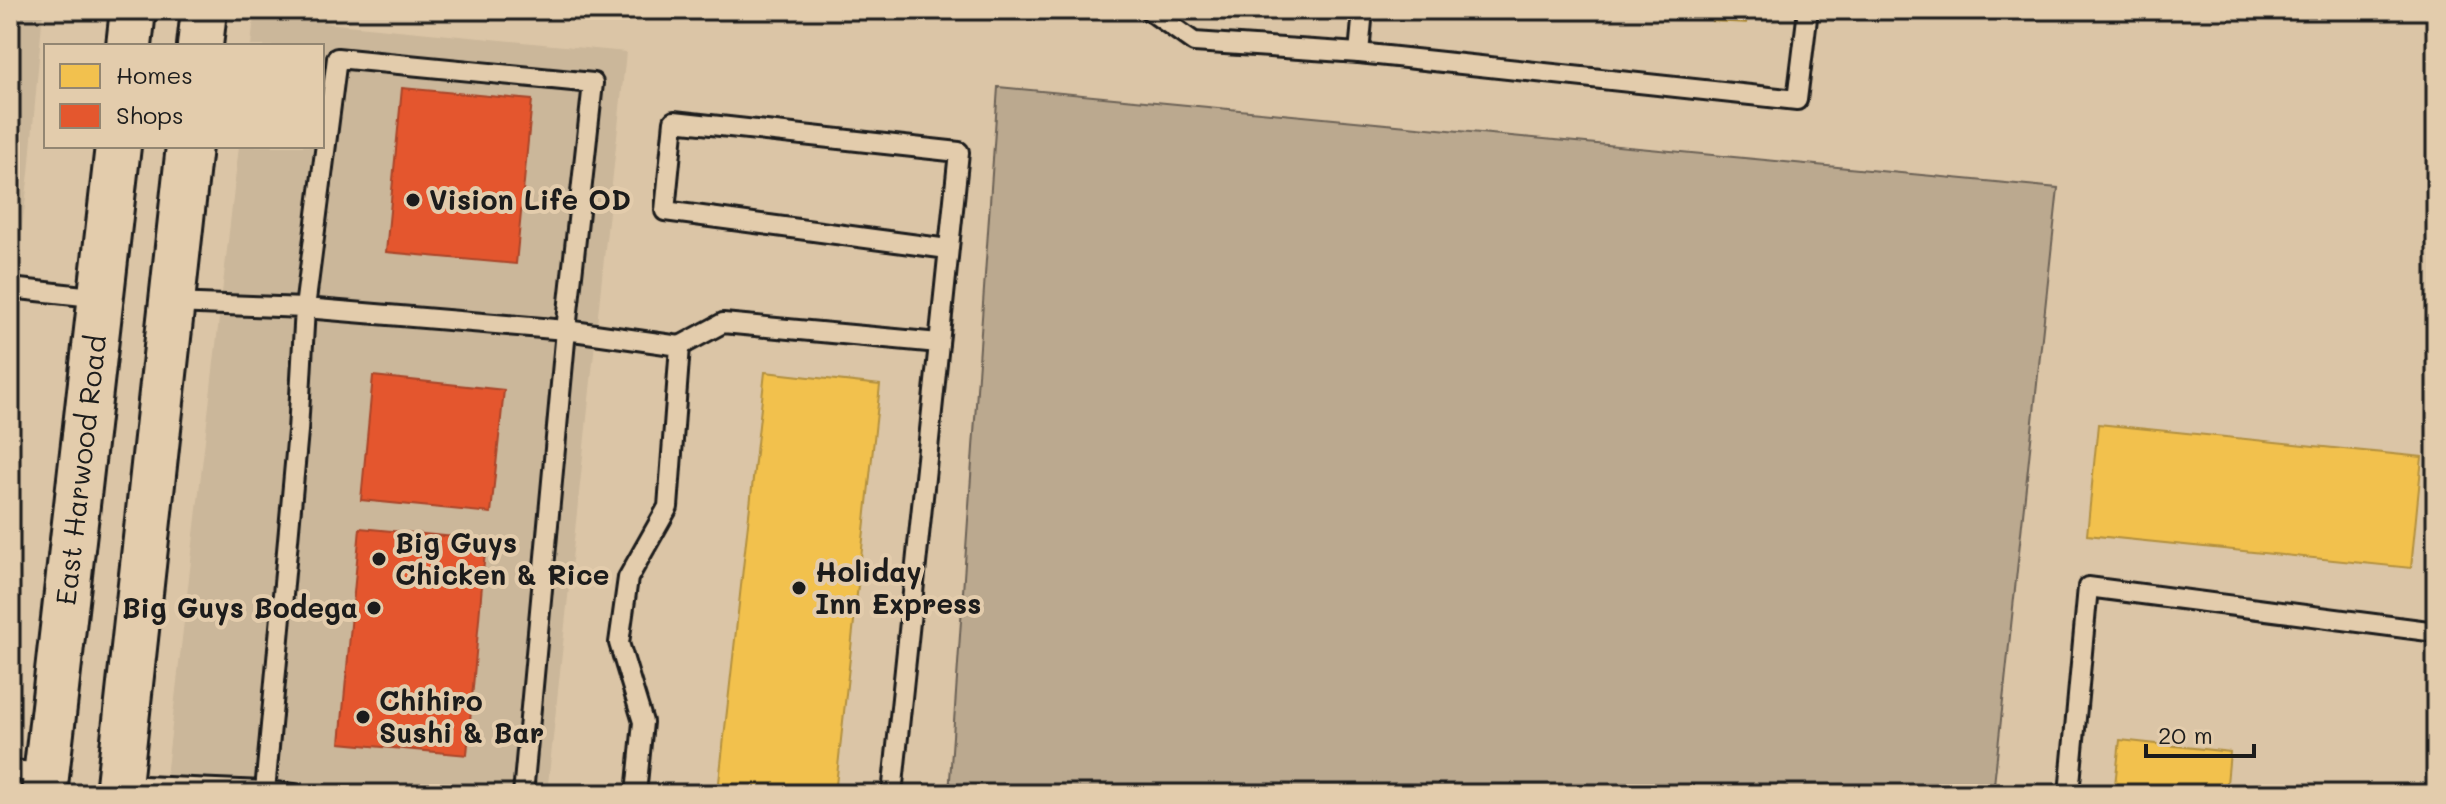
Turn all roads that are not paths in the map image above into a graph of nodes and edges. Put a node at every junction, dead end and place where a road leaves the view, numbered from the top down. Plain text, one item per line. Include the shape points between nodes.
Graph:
1 (133, 10) edge
2 (204, 10) edge
3 (1149, 10) edge
4 (1363, 10) edge
5 (1808, 10) edge
6 (129, 44) edge
7 (200, 44) edge
8 (1359, 53) junction
9 (118, 148) edge
10 (189, 148) edge
11 (948, 249) junction
12 (10, 288) edge
13 (102, 298) junction
14 (172, 303) junction
15 (305, 308) junction
16 (566, 330) junction
17 (939, 343) junction
18 (680, 346) junction
19 (2436, 632) edge
20 (34, 779) edge
21 (118, 790) edge
22 (265, 791) junction
23 (294, 794) edge
24 (523, 794) edge
25 (636, 794) edge
26 (892, 794) edge
27 (2069, 794) edge

1 - 6 main road
2 - 7 main road
3 - 8 lane via 1194,42
4 - 8 lane
5 - 8 lane via 1797,100
9 - 13 main road, East Harwood Road
10 - 14 main road
11 - 11 lane via 959,152 674,121 665,211
11 - 17 lane
12 - 13 lane
13 - 14 main road
13 - 20 main road, East Harwood Road
14 - 15 lane
14 - 21 main road
15 - 16 lane
15 - 16 lane via 337,58 593,83
15 - 22 lane
16 - 18 lane
16 - 24 lane
17 - 18 lane via 723,323
17 - 26 lane
18 - 25 lane via 668,507 628,578 619,643 643,722
19 - 27 lane via 2088,587
21 - 22 lane
22 - 23 lane

